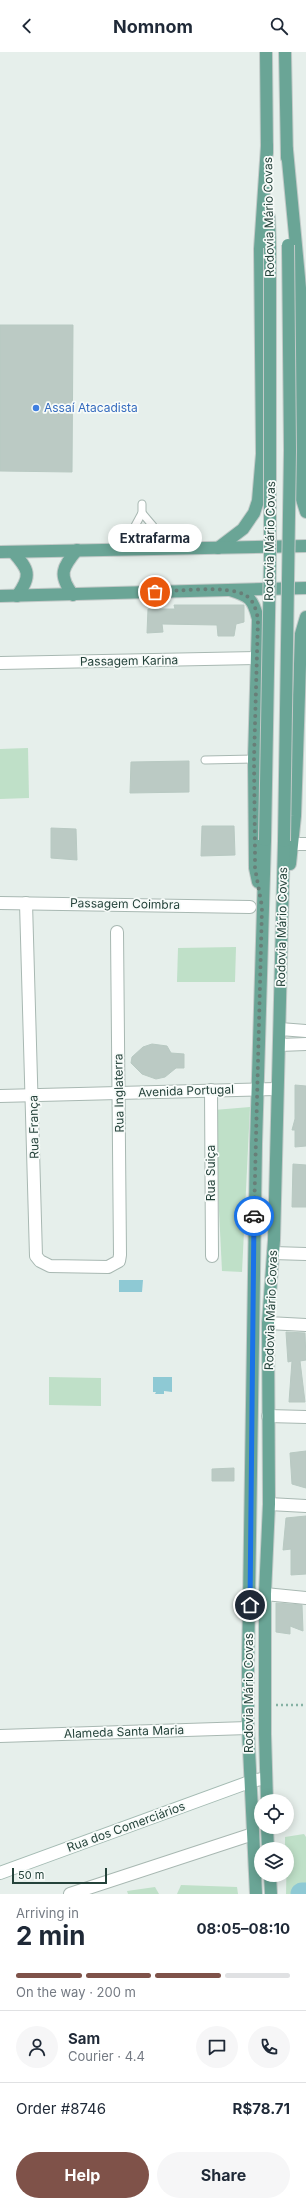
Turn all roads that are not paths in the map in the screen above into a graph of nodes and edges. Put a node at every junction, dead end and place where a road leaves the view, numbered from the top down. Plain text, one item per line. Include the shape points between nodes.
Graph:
1 (266, 52) edge
2 (285, 52) edge
3 (267, 146) junction
4 (287, 150) junction
5 (142, 504) dead end
6 (306, 512) edge
7 (142, 513) junction
8 (306, 546) edge
9 (123, 548) junction
10 (218, 548) junction
11 (162, 549) junction
12 (77, 550) junction
13 (0, 552) edge
14 (13, 552) junction
15 (306, 588) edge
16 (230, 590) junction
17 (73, 595) junction
18 (0, 596) edge
19 (17, 596) junction
20 (306, 617) edge
21 (258, 658) junction
22 (0, 663) edge
23 (254, 759) junction
24 (205, 760) dead end
25 (289, 843) junction
26 (306, 844) edge
27 (0, 903) edge
28 (26, 903) junction
29 (250, 907) dead end
30 (262, 907) junction
31 (117, 932) dead end
32 (280, 1029) junction
33 (306, 1031) edge
34 (306, 1044) edge
35 (279, 1045) junction
36 (257, 1088) junction
37 (277, 1089) junction
38 (211, 1090) junction
39 (118, 1094) junction
40 (33, 1095) junction
41 (0, 1096) edge
42 (273, 1253) junction
43 (306, 1254) edge
44 (120, 1255) joint
45 (212, 1256) dead end
46 (268, 1323) junction
47 (306, 1325) edge
48 (268, 1416) junction
49 (306, 1417) edge
50 (269, 1504) junction
51 (306, 1506) edge
52 (265, 1594) junction
53 (306, 1598) edge
54 (248, 1728) junction
55 (0, 1736) edge
56 (266, 1778) junction
57 (252, 1781) junction
58 (266, 1794) edge
59 (253, 1834) junction
60 (0, 1873) edge
61 (256, 1891) edge
62 (70, 1894) edge

1 - 3 main road, Rodovia Mário Covas
2 - 4 main road, Rodovia Mário Covas
3 - 10 main road via 260,249 262,454 258,500 254,513 243,529
3 - 30 main road, Rodovia Mário Covas, bridge via 270,248 270,559
4 - 6 main road via 300,288 301,496
4 - 25 main road, Rodovia Mário Covas, bridge via 290,450
5 - 7 lane
7 - 9 lane
7 - 11 lane via 153,526
8 - 10 main road
9 - 11 main road
9 - 12 main road
10 - 11 main road
12 - 14 main road
12 - 17 main road via 66,564 63,573 65,585
13 - 14 main road
14 - 19 main road via 25,566 28,575 26,584
15 - 16 main road
16 - 17 main road
16 - 21 main road via 246,595 255,604 258,619
17 - 19 main road
18 - 19 main road
20 - 25 main road via 301,634
21 - 22 street, Passagem Karina
21 - 23 main road
23 - 24 lane
23 - 30 main road via 255,868
25 - 26 street
25 - 32 main road, Rodovia Mário Covas via 283,905
27 - 28 street, Passagem Coimbra
28 - 29 street, Passagem Coimbra
28 - 40 street, Rua França
30 - 36 main road, Rodovia Mário Covas
31 - 39 street, Rua Inglaterra
32 - 33 street
32 - 35 main road, Rodovia Mário Covas
34 - 35 street
35 - 37 main road, Rodovia Mário Covas
36 - 37 street, Avenida Portugal
36 - 38 street, Avenida Portugal
36 - 54 main road, Rodovia Mário Covas
37 - 42 main road, Rodovia Mário Covas
38 - 39 street, Avenida Portugal
38 - 45 street, Rua Suiça
39 - 40 street, Avenida Portugal
39 - 44 street, Rua Inglaterra
40 - 41 street, Avenida Portugal
40 - 44 street, Rua França via 36,1256 40,1262 50,1266 108,1267 119,1261
42 - 43 street
42 - 46 main road, Rodovia Mário Covas
46 - 47 street
46 - 48 main road, Rodovia Mário Covas
48 - 49 street
48 - 50 main road, Rodovia Mário Covas
50 - 51 street
50 - 52 main road, Rodovia Mário Covas
52 - 53 street
52 - 56 main road, Rodovia Mário Covas
54 - 55 street, Alameda Santa Maria
54 - 57 main road, Rodovia Mário Covas
56 - 57 street, Rua dos Comerciários
56 - 58 main road, Rodovia Mário Covas
57 - 59 main road, Rodovia Mário Covas
57 - 60 street, Rua dos Comerciários
59 - 61 main road, Rodovia Mário Covas
59 - 62 street

